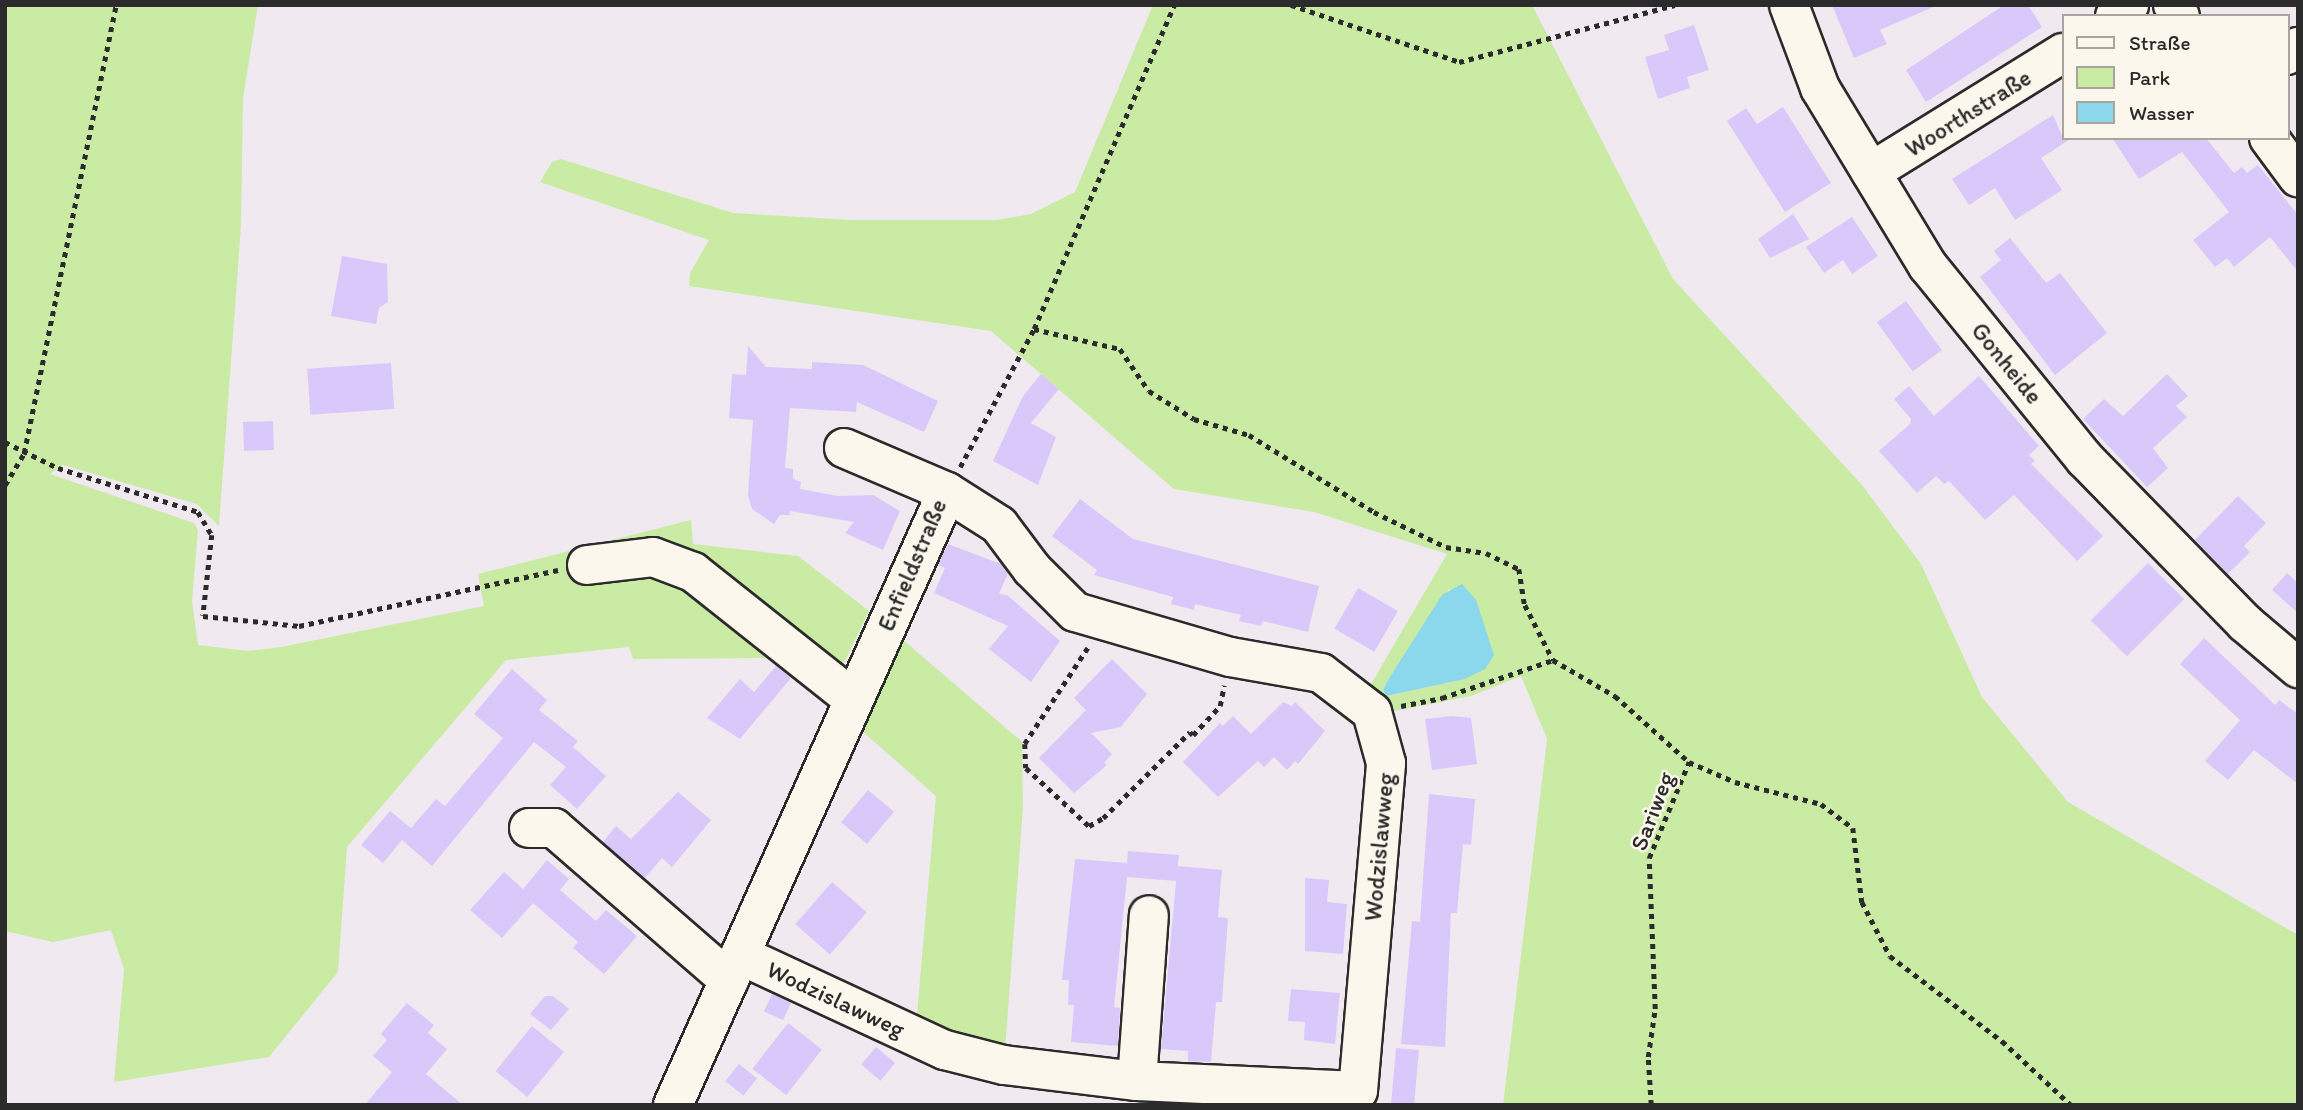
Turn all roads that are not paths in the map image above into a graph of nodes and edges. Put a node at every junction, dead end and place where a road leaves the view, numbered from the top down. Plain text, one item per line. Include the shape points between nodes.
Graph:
1 (1789, 5) edge
2 (2062, 54) edge
3 (2270, 140) edge
4 (1866, 163) junction
5 (2298, 177) edge
6 (844, 448) dead end
7 (947, 492) junction
8 (587, 565) road end
9 (2298, 668) edge
10 (853, 699) junction
11 (529, 828) dead end
12 (1149, 915) dead end
13 (735, 967) junction
14 (1137, 1081) junction
15 (673, 1105) edge

1 - 4 street, Gonheide via 1820,88
2 - 4 street, Woorthstraße
3 - 5 street
4 - 9 street, Gonheide via 1927,266 2085,459 2245,623
6 - 7 street, Enfieldstraße
7 - 10 street, Enfieldstraße
7 - 14 street, Wodzislawweg via 999,525 1032,569 1075,612 1230,657 1321,673 1372,712 1386,763 1358,1091
8 - 10 street via 653,557 693,572
10 - 13 street, Enfieldstraße
11 - 13 street via 554,828
12 - 14 street
13 - 14 street, Wodzislawweg via 945,1050 1004,1065
13 - 15 street, Enfieldstraße

